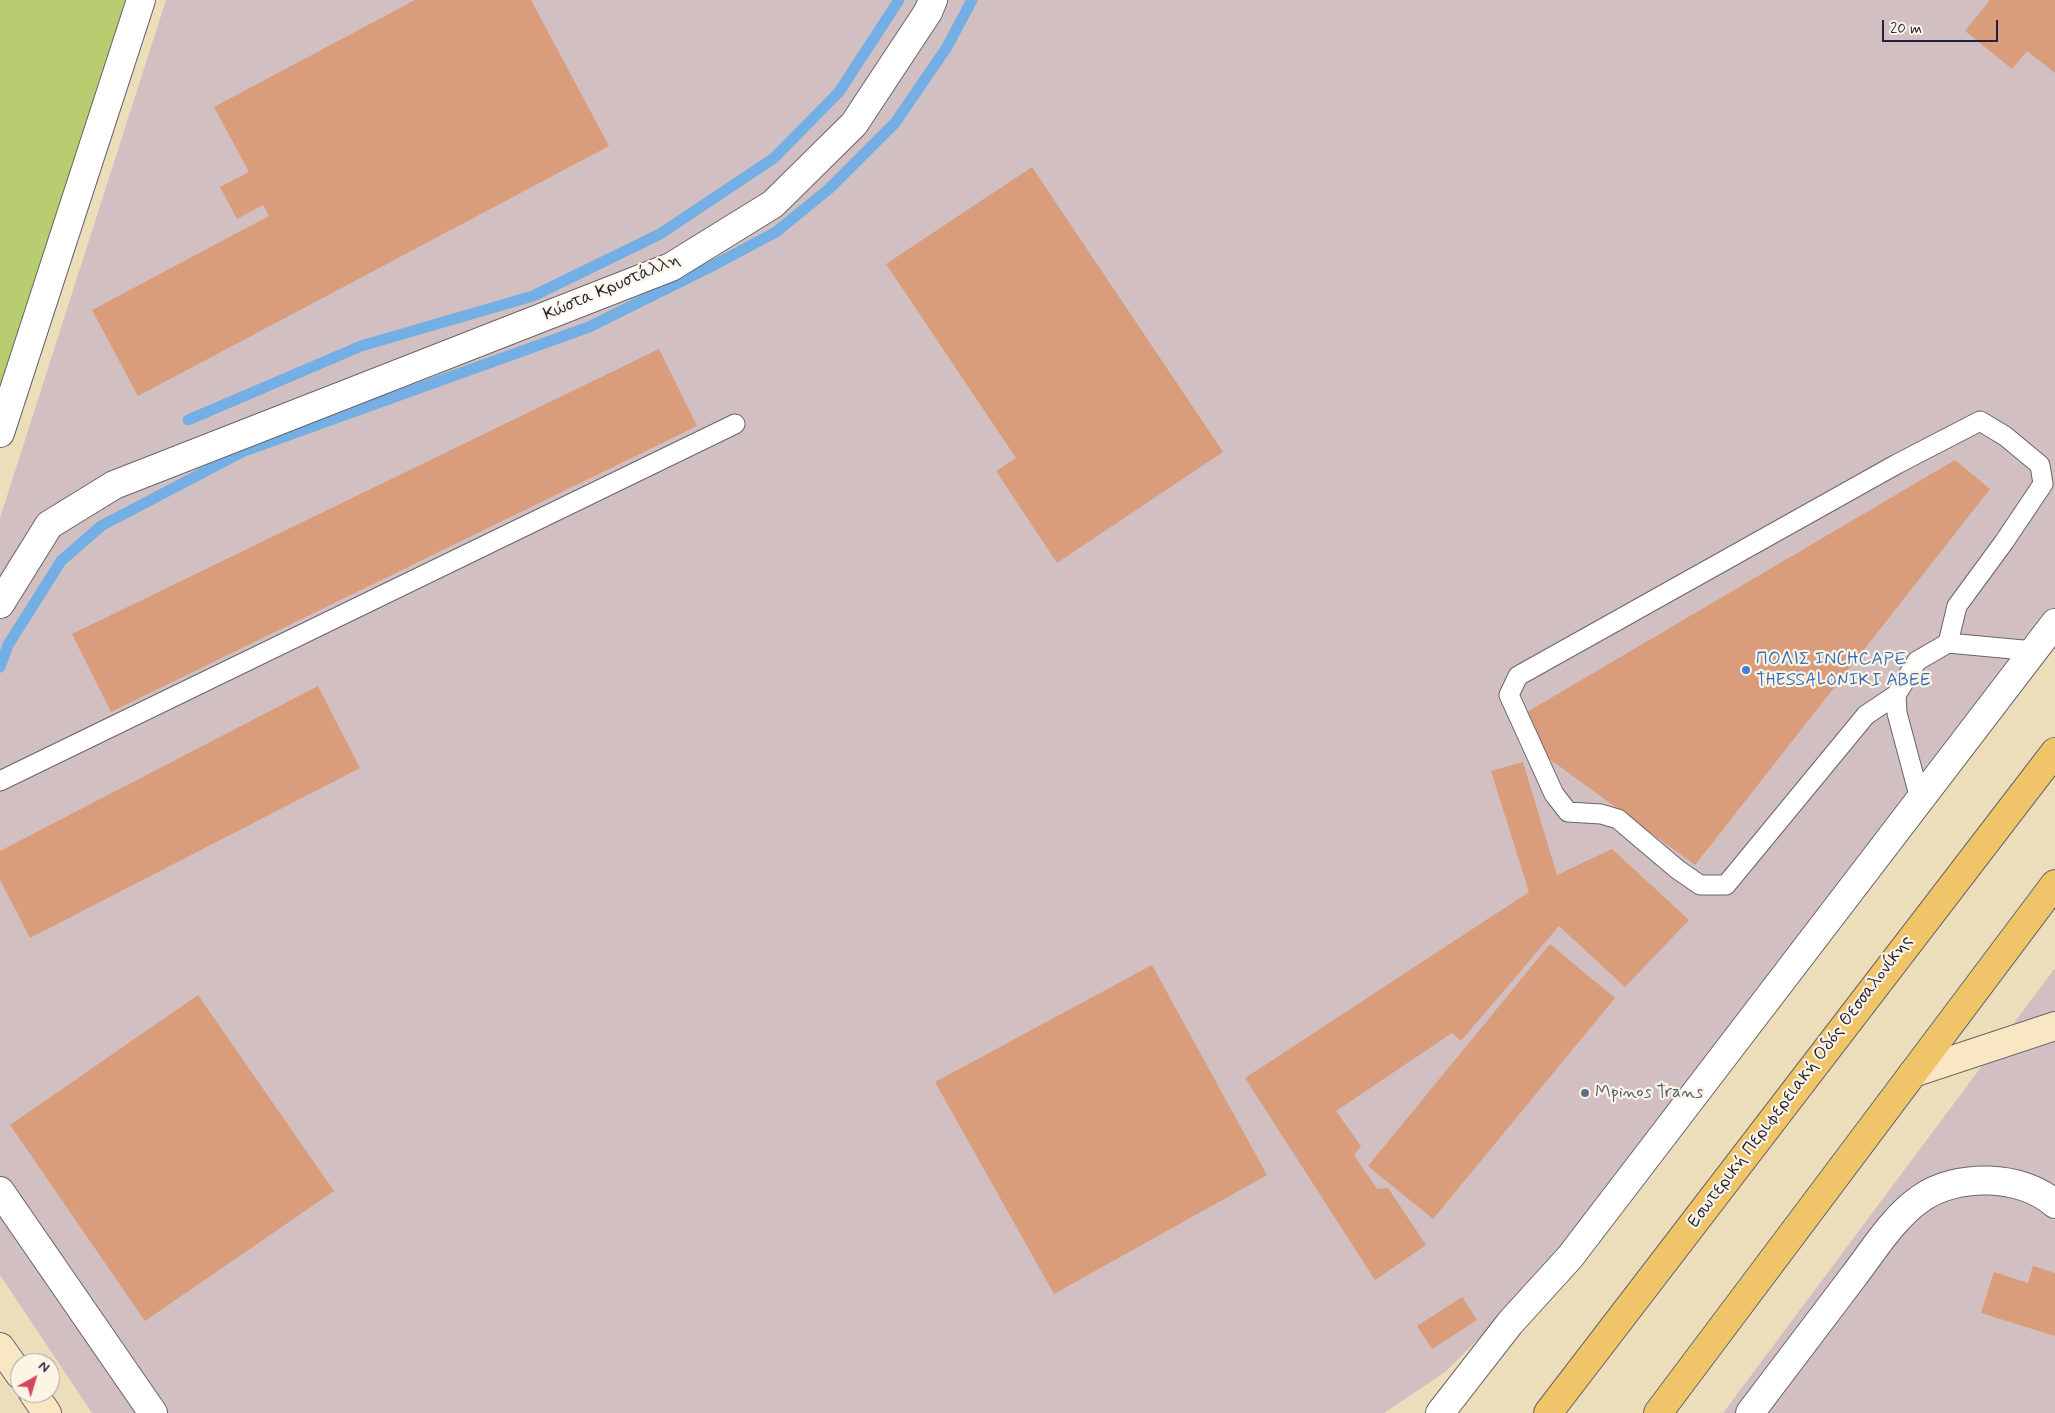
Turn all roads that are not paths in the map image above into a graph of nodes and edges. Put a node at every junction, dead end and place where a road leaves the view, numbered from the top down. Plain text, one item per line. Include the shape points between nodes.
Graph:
1 (141, 0) edge
2 (933, 0) edge
3 (735, 424) dead end
4 (0, 433) edge
5 (0, 604) edge
6 (2055, 623) edge
7 (1948, 643) junction
8 (2034, 651) junction
9 (1896, 695) junction
10 (2055, 752) edge
11 (0, 781) edge
12 (1920, 800) junction
13 (2055, 884) edge
14 (2055, 1026) edge
15 (1913, 1073) junction
16 (0, 1191) edge
17 (2055, 1204) edge
18 (0, 1347) edge
19 (10, 1361) edge
20 (153, 1413) edge
21 (1440, 1413) edge
22 (1548, 1413) edge
23 (1658, 1413) edge
24 (1750, 1413) edge

1 - 4 street
2 - 5 street, Κώστα Κρυστάλλη via 854,124 773,204 671,267 114,485 49,525
3 - 11 lane
6 - 8 street
7 - 8 lane
7 - 9 lane via 1917,661
7 - 9 lane via 1957,606 2043,484 2040,465 1980,421 1518,676 1509,695 1554,794 1568,812 1601,814 1618,820 1700,884 1726,886 1866,715
8 - 12 street
9 - 12 lane via 1897,713
10 - 22 highway, Εσωτερική Περιφερειακή Οδός Θεσσαλονίκης
12 - 21 street via 1570,1257 1510,1323
13 - 15 highway
14 - 15 street
15 - 23 highway
16 - 20 street
17 - 24 street via 2012,1183 1982,1179 1948,1185 1920,1199 1875,1248
18 - 19 street

